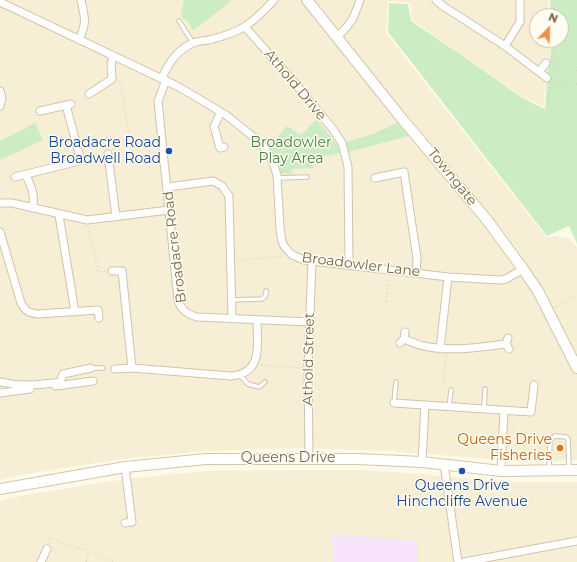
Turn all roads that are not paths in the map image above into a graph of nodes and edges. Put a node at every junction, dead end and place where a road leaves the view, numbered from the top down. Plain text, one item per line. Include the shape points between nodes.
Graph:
1 (81, 0) edge
2 (274, 0) edge
3 (307, 0) edge
4 (360, 0) edge
5 (436, 0) edge
6 (520, 0) edge
7 (0, 2) edge
8 (179, 21) dead end
9 (245, 27) junction
10 (337, 37) junction
11 (79, 40) junction
12 (192, 43) junction
13 (505, 46) junction
14 (113, 56) junction
15 (546, 63) dead end
16 (539, 72) junction
17 (164, 79) junction
18 (549, 81) road end
19 (0, 91) edge
20 (89, 94) dead end
21 (0, 106) edge
22 (40, 111) dead end
23 (221, 112) junction
24 (224, 147) dead end
25 (108, 154) road end
26 (26, 175) junction
27 (307, 177) dead end
28 (15, 178) dead end
29 (280, 178) junction
30 (375, 178) dead end
31 (168, 187) junction
32 (0, 203) edge
33 (32, 208) junction
34 (169, 210) junction
35 (59, 215) junction
36 (116, 217) junction
37 (0, 232) edge
38 (312, 261) junction
39 (349, 265) junction
40 (523, 269) junction
41 (112, 271) road end
42 (416, 273) junction
43 (448, 277) junction
44 (266, 291) dead end
45 (231, 300) junction
46 (75, 312) junction
47 (99, 318) dead end
48 (232, 319) junction
49 (257, 320) junction
50 (310, 322) junction
51 (403, 338) dead end
52 (508, 344) dead end
53 (440, 349) junction
54 (91, 368) joint
55 (103, 368) dead end
56 (132, 368) junction
57 (577, 368) edge
58 (115, 369) dead end
59 (240, 376) junction
60 (93, 381) dead end
61 (0, 382) edge
62 (265, 382) dead end
63 (396, 382) dead end
64 (534, 385) dead end
65 (484, 389) dead end
66 (451, 390) road end
67 (0, 393) edge
68 (394, 403) joint
69 (425, 405) junction
70 (449, 407) junction
71 (484, 409) junction
72 (504, 411) junction
73 (309, 458) junction
74 (422, 462) junction
75 (444, 464) junction
76 (125, 467) junction
77 (573, 470) edge
78 (501, 471) junction
79 (549, 471) junction
80 (0, 489) edge
81 (125, 523) dead end
82 (577, 541) edge
83 (46, 549) road end
84 (41, 562) edge
85 (458, 562) edge
86 (464, 562) edge

1 - 11 street via 86,20
2 - 9 street
3 - 10 street, Towngate
4 - 10 street via 355,17
5 - 13 street
6 - 13 street via 520,22
7 - 11 street, Broadowler Lane
8 - 12 lane
9 - 12 street via 224,36
9 - 39 street, Athold Drive via 294,82 342,143 348,167
10 - 40 street, Towngate via 487,220
11 - 14 street, Broadowler Lane
12 - 17 street, Broadacre Road via 176,54 168,64
13 - 16 street
14 - 17 street, Broadowler Lane
14 - 20 street via 110,64 112,78
15 - 16 street
16 - 18 street
17 - 23 street, Broadowler Lane
17 - 31 street, Broadacre Road via 158,100
19 - 21 street
22 - 26 street via 68,104 80,158 79,161
23 - 24 street via 214,126 220,148
23 - 29 street, Broadowler Lane via 261,142
25 - 36 street
26 - 28 street
26 - 33 street via 33,191
27 - 29 lane
29 - 38 street, Broadowler Lane via 280,235 284,246 292,255
30 - 42 street via 404,172 417,258
31 - 34 street, Broadacre Road
31 - 45 street via 213,181 222,186 229,196
32 - 33 street
33 - 35 street
34 - 36 street
34 - 48 street, Broadacre Road via 180,306 189,315
35 - 36 street via 86,220
35 - 46 street
37 - 46 street via 24,309 38,314
38 - 39 street, Broadowler Lane
38 - 50 street, Athold Street
39 - 42 street, Broadowler Lane
40 - 43 street, Broadowler Lane via 500,280
40 - 57 street, Towngate via 538,291
41 - 56 street via 122,270
42 - 43 street, Broadowler Lane
43 - 53 street
44 - 45 lane via 264,298 261,299
45 - 48 street
46 - 47 street via 98,310
48 - 49 street, Broadacre Road
49 - 50 street, Broadacre Road
49 - 59 street via 257,357 254,365
50 - 73 street, Athold Street
51 - 53 street via 422,346
52 - 53 street
54 - 55 lane
54 - 61 street via 63,374 60,382 33,386
56 - 58 street
56 - 59 street
59 - 62 lane via 248,384 259,387
60 - 67 street
63 - 68 lane
64 - 72 street via 531,412
65 - 71 lane
66 - 70 lane
68 - 69 street
69 - 70 street
69 - 74 street
70 - 71 street
71 - 72 street
72 - 78 street
73 - 74 street, Queens Drive
73 - 76 street, Queens Drive via 206,459
74 - 75 street, Queens Drive
75 - 78 street, Queens Drive
75 - 85 street
76 - 80 street, Queens Drive
76 - 81 street via 132,522
77 - 79 street, Queens Drive
77 - 79 lane via 568,439 555,436 550,440
78 - 79 street, Queens Drive
82 - 86 street
83 - 84 street

